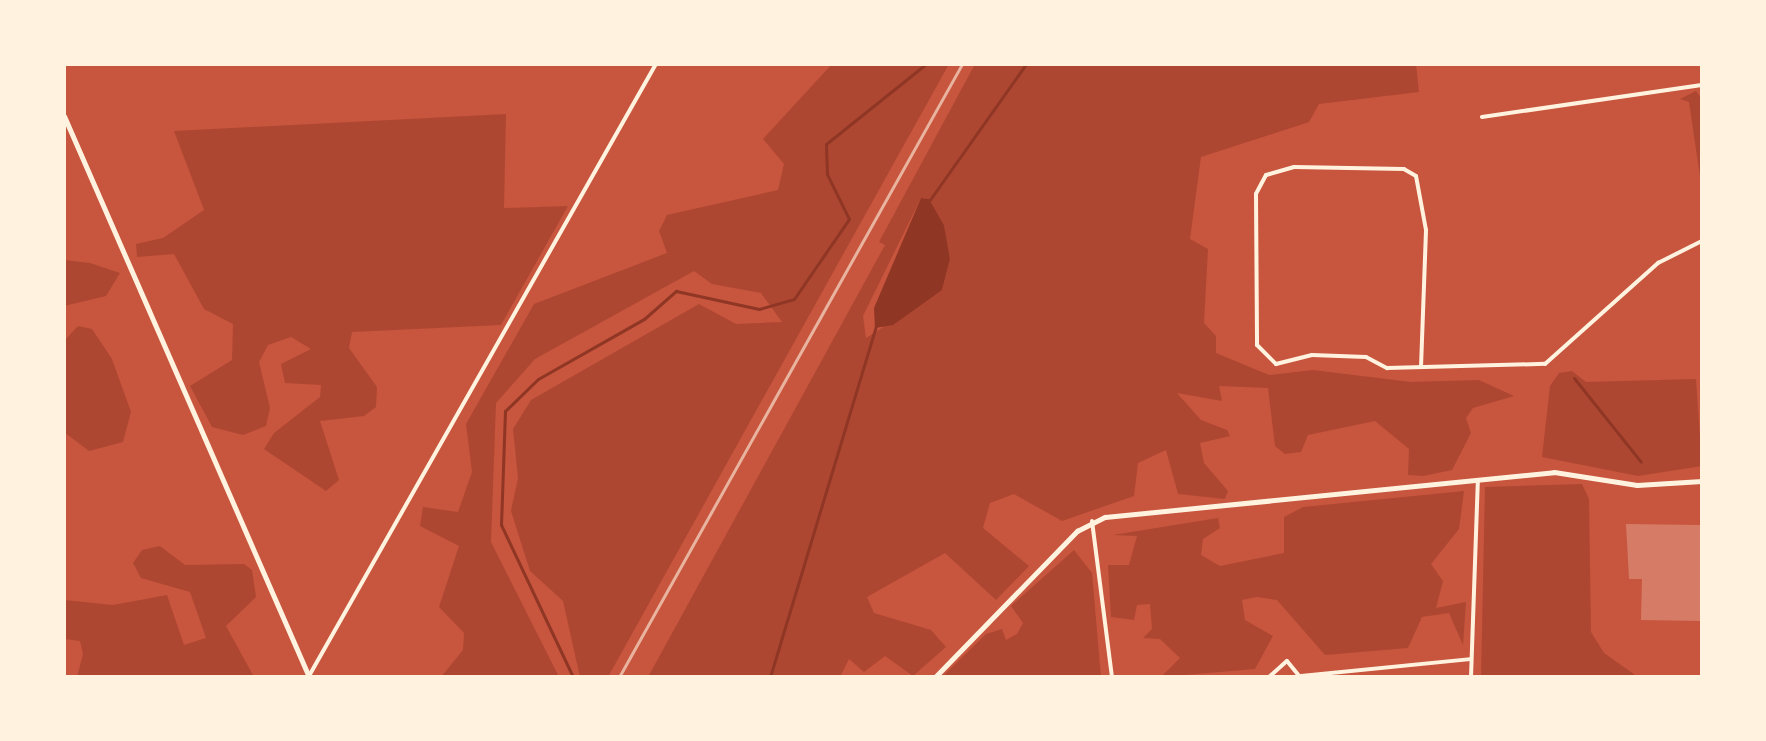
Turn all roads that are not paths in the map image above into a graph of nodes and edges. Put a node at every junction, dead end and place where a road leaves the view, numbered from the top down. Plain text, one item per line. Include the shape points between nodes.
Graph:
1 (656, 64) edge
2 (1702, 85) edge
3 (64, 116) edge
4 (1482, 117) dead end
5 (1702, 241) edge
6 (1421, 367) junction
7 (1478, 479) junction
8 (1702, 481) edge
9 (1092, 521) junction
10 (1470, 659) junction
11 (309, 676) edge
12 (1300, 676) edge
13 (935, 677) edge
14 (1112, 677) edge
15 (1269, 677) edge
16 (1471, 677) edge

1 - 11 street
2 - 4 street
3 - 11 street
5 - 6 street via 1651,269 1566,351 1545,364
6 - 6 street via 1312,355 1276,364 1258,352 1256,194 1266,175 1294,167 1404,169 1416,176 1426,230
7 - 8 street via 1562,472 1637,485
7 - 9 street
7 - 10 street
9 - 13 street
9 - 14 street
10 - 12 street
10 - 16 street
12 - 15 street via 1287,661

